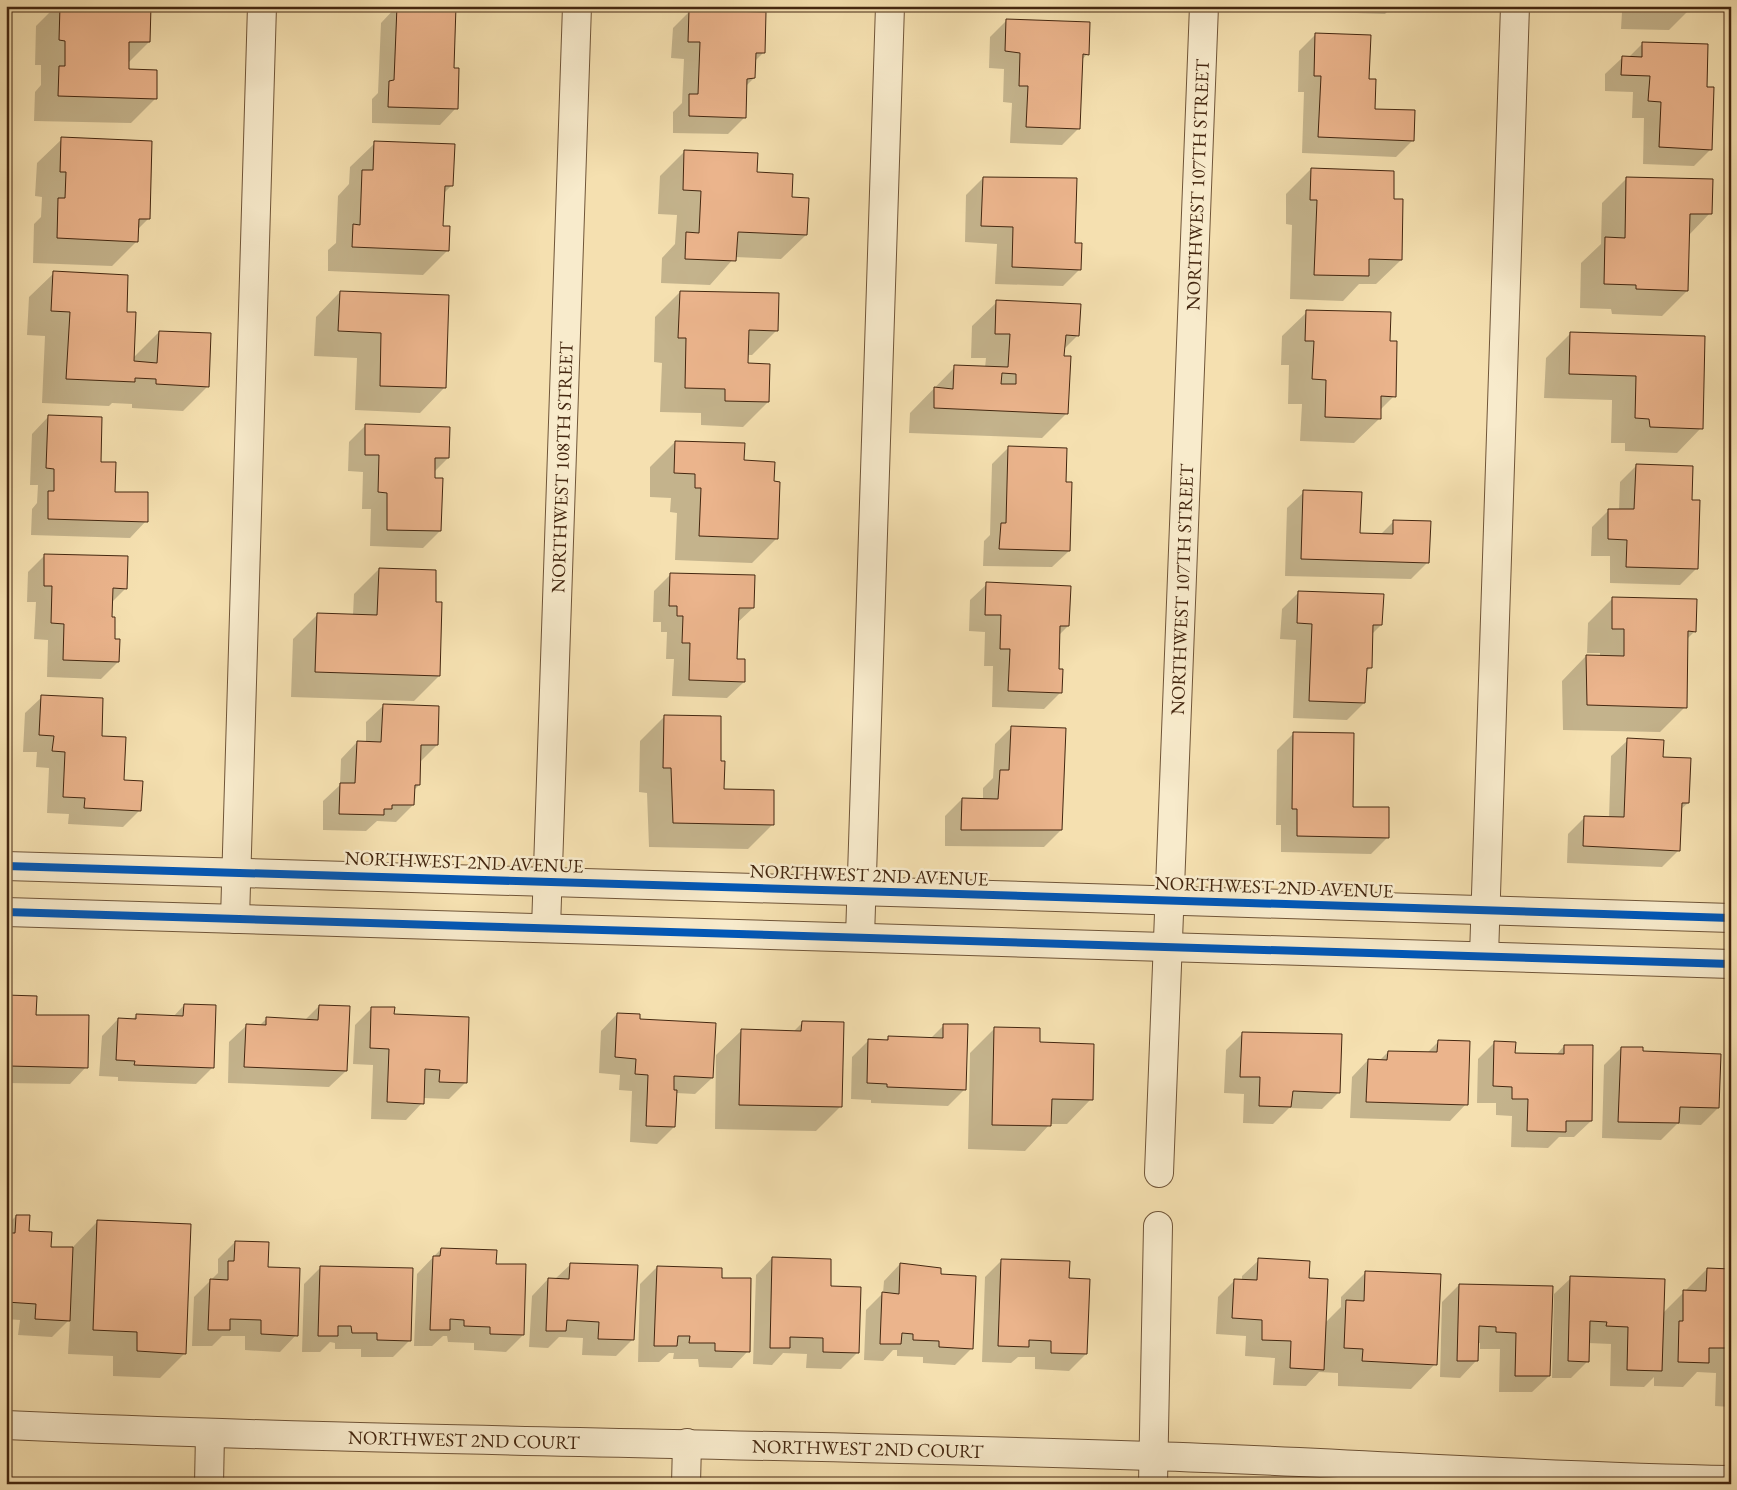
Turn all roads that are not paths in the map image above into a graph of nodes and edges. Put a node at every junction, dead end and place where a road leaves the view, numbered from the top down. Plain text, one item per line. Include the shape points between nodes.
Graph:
1 (262, 6) edge
2 (577, 6) edge
3 (890, 6) edge
4 (1204, 6) edge
5 (1515, 6) edge
6 (6, 866) edge
7 (236, 871) junction
8 (548, 881) junction
9 (860, 892) junction
10 (1170, 899) junction
11 (1486, 910) junction
12 (6, 912) edge
13 (1731, 918) edge
14 (235, 919) junction
15 (546, 928) junction
16 (860, 937) junction
17 (1168, 946) junction
18 (1484, 956) junction
19 (1731, 964) edge
20 (1158, 1173) dead end
21 (1158, 1226) dead end
22 (6, 1425) edge
23 (210, 1434) junction
24 (687, 1443) junction
25 (1154, 1456) junction
26 (1731, 1480) edge
27 (1613, 1481) edge
28 (208, 1484) edge
29 (686, 1484) edge
30 (1154, 1484) edge

1 - 7 street
2 - 8 street, NORTHWEST 108TH STREET
3 - 9 street
4 - 10 street, NORTHWEST 107TH STREET
5 - 11 street
6 - 7 street, NORTHWEST 2ND AVENUE
7 - 8 street, NORTHWEST 2ND AVENUE
7 - 14 street
8 - 9 street, NORTHWEST 2ND AVENUE
8 - 15 street, NORTHWEST 108TH STREET
9 - 10 street, NORTHWEST 2ND AVENUE
9 - 16 street
10 - 11 street, NORTHWEST 2ND AVENUE
10 - 17 street, NORTHWEST 107TH STREET
11 - 13 street, NORTHWEST 2ND AVENUE
11 - 18 street
12 - 14 street
14 - 15 street
15 - 16 street
16 - 17 street
17 - 18 street
17 - 20 street, NORTHWEST 107TH STREET
18 - 19 street
21 - 25 street
22 - 23 street, NORTHWEST 2ND COURT
23 - 24 street, NORTHWEST 2ND COURT
23 - 28 street
24 - 25 street, NORTHWEST 2ND COURT
24 - 29 street
25 - 27 street, NORTHWEST 2ND COURT
25 - 30 street
26 - 27 street, NORTHWEST 2ND COURT

